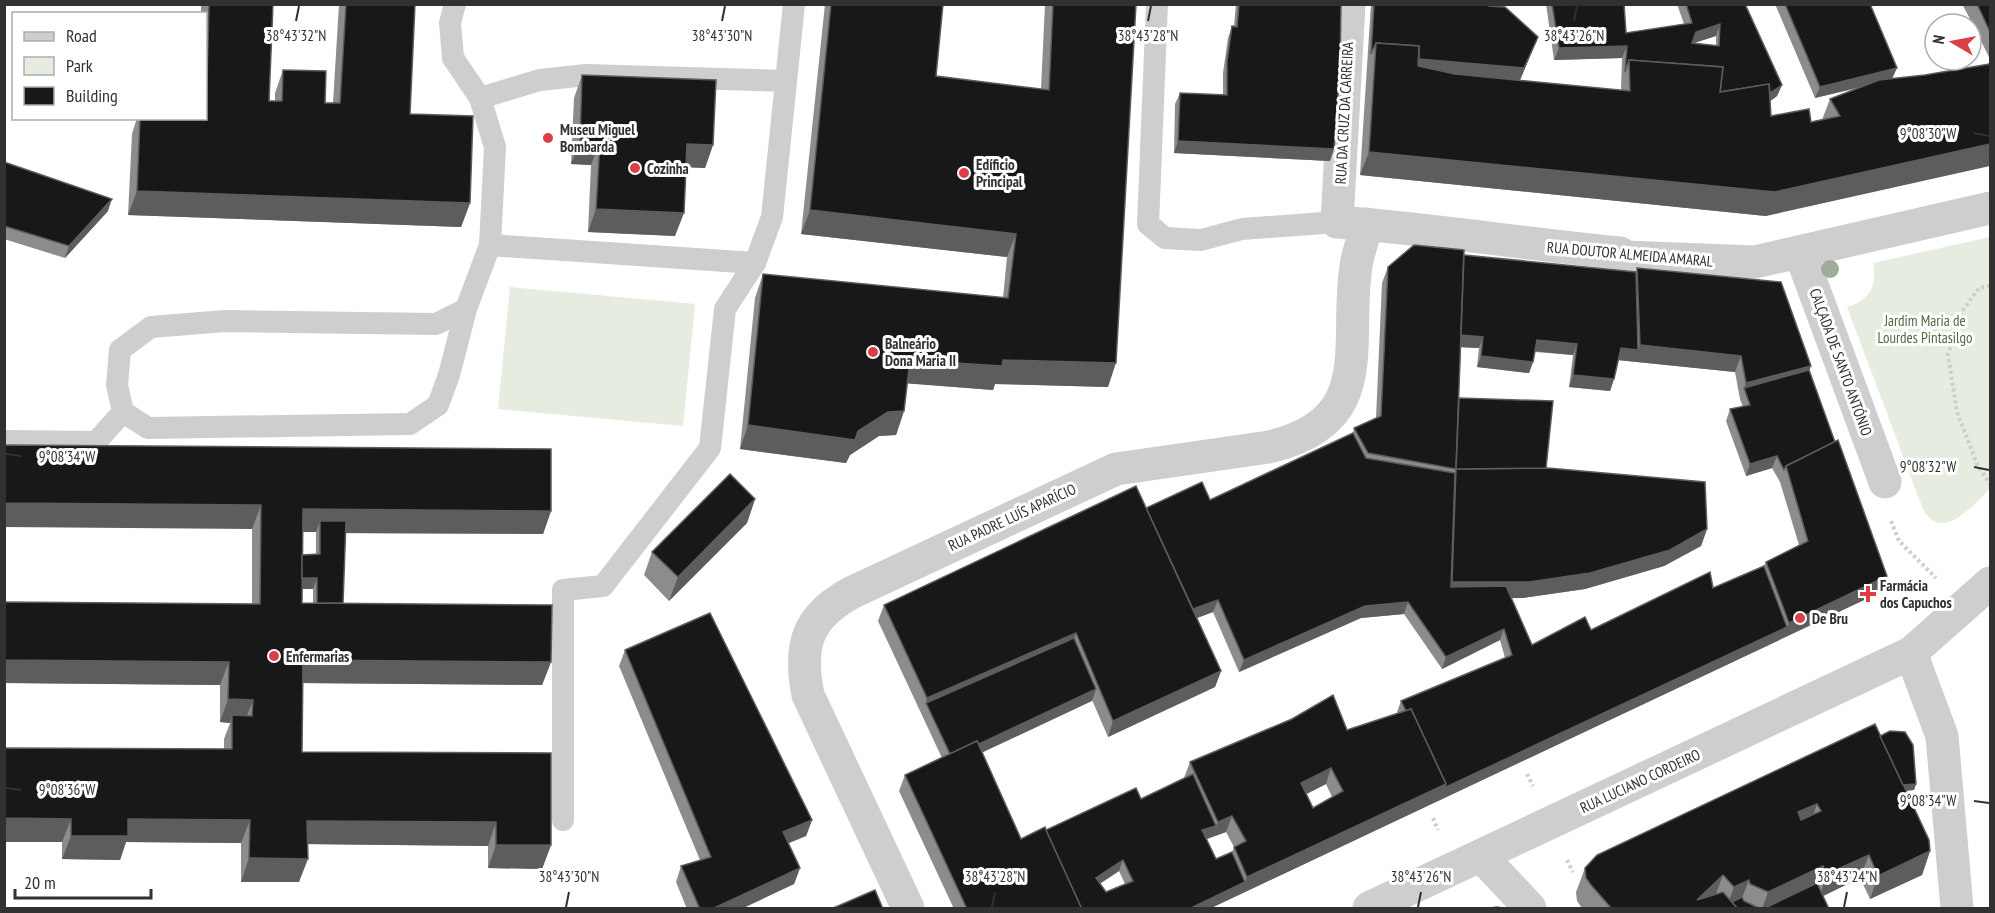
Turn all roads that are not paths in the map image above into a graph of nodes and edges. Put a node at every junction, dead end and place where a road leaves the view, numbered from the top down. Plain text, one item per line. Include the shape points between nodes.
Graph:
1 (455, 4) edge
2 (794, 4) edge
3 (1157, 4) edge
4 (1349, 4) edge
5 (786, 81) junction
6 (480, 98) junction
7 (1990, 208) edge
8 (1352, 223) junction
9 (490, 245) junction
10 (1800, 252) junction
11 (755, 263) junction
12 (466, 309) junction
13 (123, 412) junction
14 (4, 441) edge
15 (1885, 482) road end
16 (1990, 583) edge
17 (1911, 653) junction
18 (563, 819) dead end
19 (1481, 856) junction
20 (908, 909) edge
21 (1369, 909) edge
22 (1530, 909) edge
23 (1957, 909) edge

1 - 6 lane via 450,23 453,58
2 - 5 lane
3 - 8 lane via 1148,224 1165,238 1201,240 1242,229
4 - 8 street, RUA DA CRUZ DA CARREIRA
5 - 6 lane via 585,75 540,80
5 - 11 lane via 772,217
6 - 9 lane via 495,147
7 - 10 street, RUA DOUTOR ALMEIDA AMARAL
8 - 10 street, RUA DOUTOR ALMEIDA AMARAL via 1674,260 1755,262
8 - 20 street, RUA PADRE LUÍS APARÍCIO via 1357,261 1350,376 1330,416 1313,431 1292,442 1269,447 1116,469 852,592 819,615 804,650 808,694
9 - 11 lane
9 - 12 lane
10 - 15 street, CALÇADA DE SANTO ANTÓNIO
11 - 18 lane via 725,309 710,448 603,586 563,590
12 - 13 lane via 436,324 225,321 152,327 120,350 117,385
12 - 13 lane via 438,405 410,424 147,428
13 - 14 lane via 96,442
16 - 17 street, RUA LUCIANO CORDEIRO
17 - 19 street, RUA LUCIANO CORDEIRO
17 - 23 street via 1942,736
19 - 21 street, RUA LUCIANO CORDEIRO
19 - 22 street

